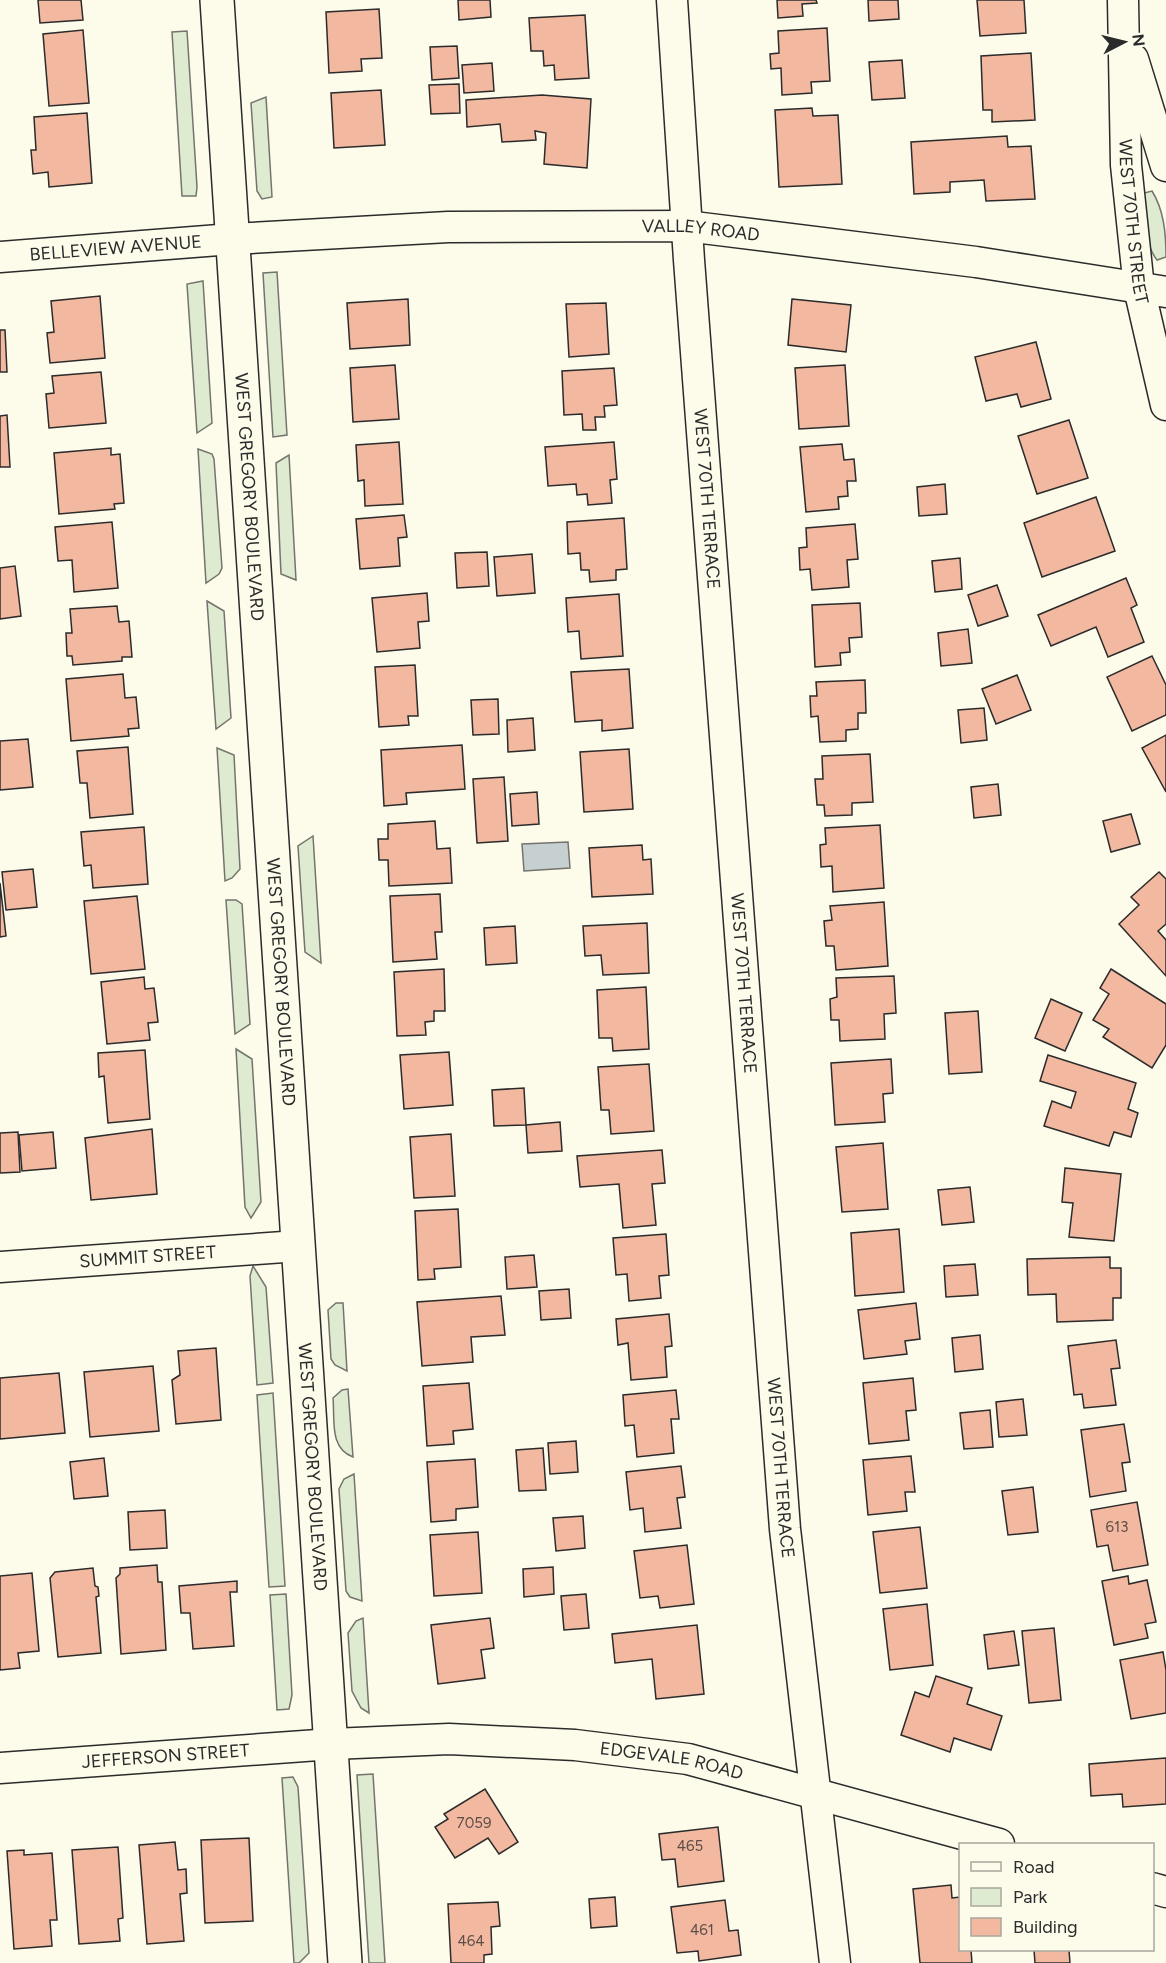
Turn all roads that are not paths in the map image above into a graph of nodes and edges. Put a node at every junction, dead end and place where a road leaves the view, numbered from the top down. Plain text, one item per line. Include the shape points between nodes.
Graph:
1 (217, 0) edge
2 (672, 0) edge
3 (1123, 0) edge
4 (1125, 34) junction
5 (1166, 166) edge
6 (686, 226) junction
7 (232, 239) junction
8 (0, 257) edge
9 (1152, 290) edge
10 (1166, 405) edge
11 (298, 1246) junction
12 (0, 1267) edge
13 (332, 1744) junction
14 (0, 1768) edge
15 (816, 1795) junction
16 (992, 1843) edge
17 (345, 1963) edge
18 (835, 1963) edge

1 - 7 main road, WEST GREGORY BOULEVARD
2 - 6 street, WEST 70TH TERRACE
3 - 4 street, WEST 70TH STREET
4 - 5 street, WEST 70TH STREET
4 - 9 street, WEST 70TH STREET via 1126,165
6 - 7 street, VALLEY ROAD via 448,226
6 - 9 street, VALLEY ROAD via 976,262
6 - 15 street, WEST 70TH TERRACE via 785,1529
7 - 8 street, BELLEVIEW AVENUE
7 - 11 main road, WEST GREGORY BOULEVARD
9 - 10 street, WEST 70TH STREET
11 - 12 street, SUMMIT STREET
11 - 13 main road, WEST GREGORY BOULEVARD
13 - 14 street, JEFFERSON STREET
13 - 15 street, EDGEVALE ROAD via 449,1740 574,1745 688,1759
13 - 17 main road, WEST GREGORY BOULEVARD
15 - 16 street, EDGEVALE ROAD
15 - 18 street, WEST 70TH TERRACE

